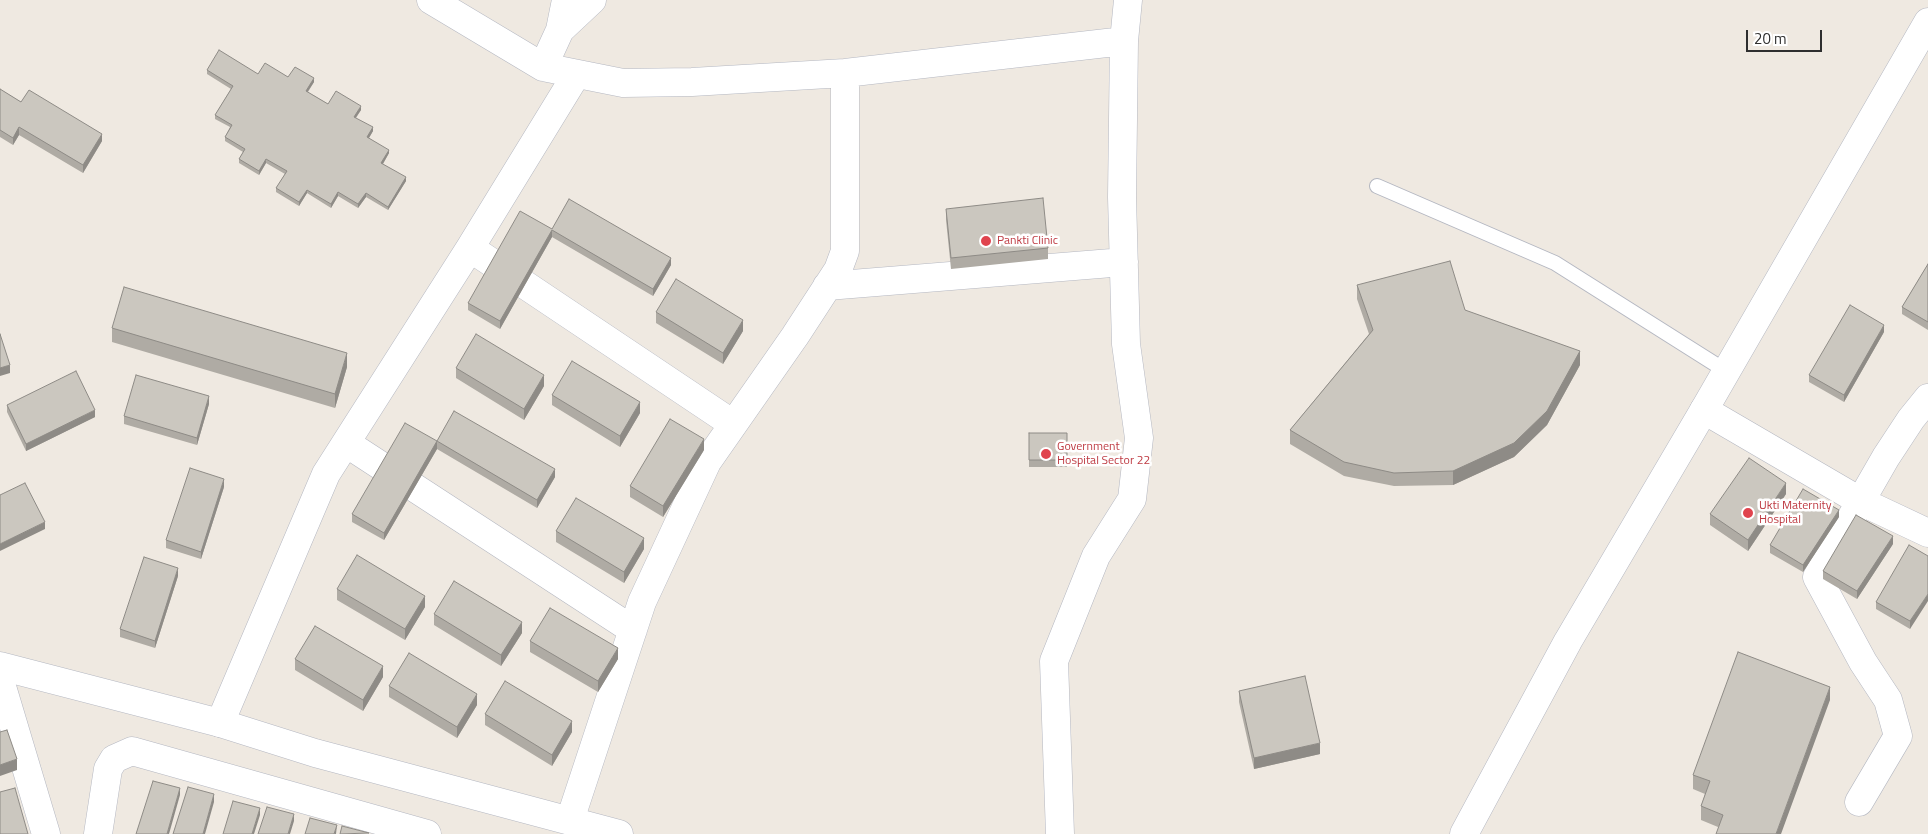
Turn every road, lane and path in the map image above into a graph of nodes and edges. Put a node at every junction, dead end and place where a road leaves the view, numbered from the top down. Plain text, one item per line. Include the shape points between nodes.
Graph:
1 (431, 0) edge
2 (566, 0) edge
3 (592, 0) edge
4 (1128, 0) edge
5 (1928, 22) edge
6 (560, 30) junction
7 (1124, 41) junction
8 (543, 67) junction
9 (845, 74) junction
10 (576, 75) junction
11 (1377, 186) dead end
12 (470, 248) junction
13 (1124, 262) junction
14 (828, 286) junction
15 (1726, 371) junction
16 (1928, 398) edge
17 (1704, 410) junction
18 (733, 424) junction
19 (346, 443) junction
20 (1860, 501) junction
21 (1928, 533) edge
22 (632, 630) junction
23 (0, 666) edge
24 (0, 680) edge
25 (220, 723) junction
26 (1859, 802) dead end
27 (570, 820) junction
28 (46, 834) edge
29 (98, 834) edge
30 (427, 834) edge
31 (619, 834) edge
32 (1060, 834) edge
33 (1464, 834) edge

1 - 8 street
2 - 6 street
3 - 6 street
4 - 7 street
5 - 15 street
6 - 8 street
7 - 9 street
7 - 13 street
8 - 10 street
9 - 10 street via 623,83
9 - 14 street via 845,251
10 - 12 street
11 - 15 lane via 1555,263
12 - 18 street
12 - 19 street
13 - 14 street
13 - 32 street via 1126,344 1139,438 1132,499 1096,556 1054,660
14 - 18 street
15 - 17 street
16 - 20 street via 1891,449
17 - 20 street
17 - 33 street via 1568,640
18 - 22 street via 707,462
19 - 22 street
19 - 25 street via 326,474
20 - 21 street
20 - 26 street via 1818,578 1863,662 1888,700 1898,736
22 - 27 street
23 - 25 street
24 - 28 street
25 - 27 street via 315,753
27 - 31 street
29 - 30 street via 108,769 114,759 132,751

